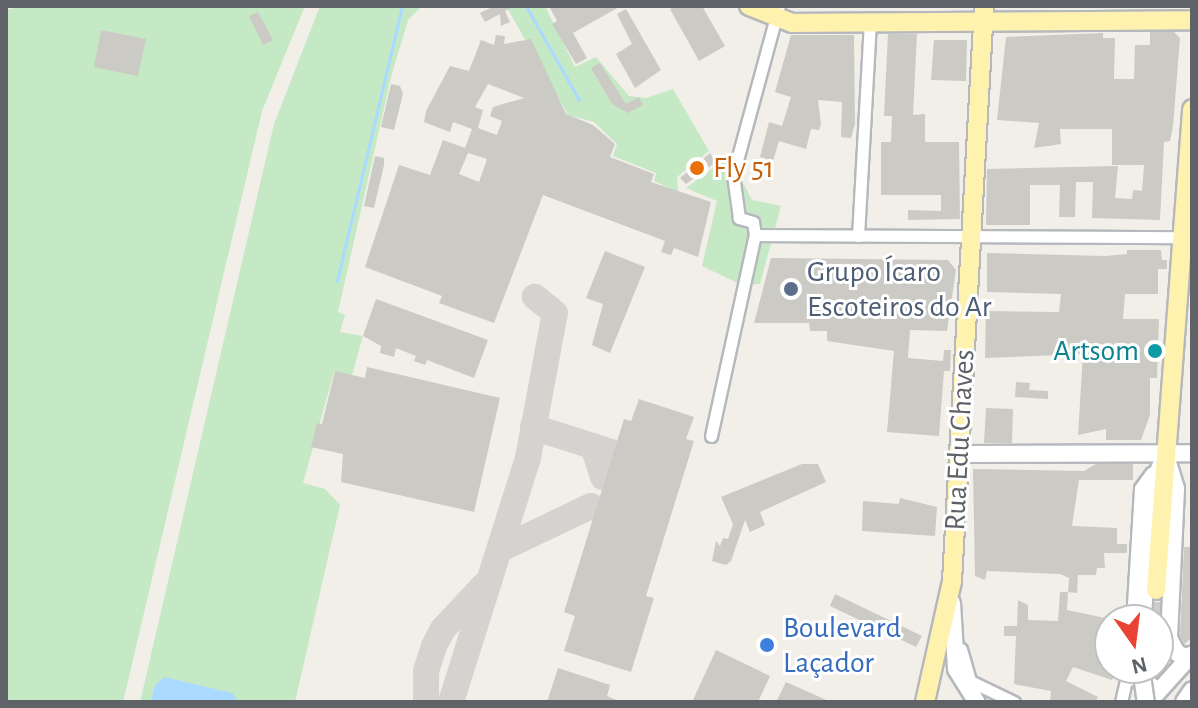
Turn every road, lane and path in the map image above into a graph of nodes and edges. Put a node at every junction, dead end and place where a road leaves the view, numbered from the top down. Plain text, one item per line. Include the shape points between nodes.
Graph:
1 (749, 6) edge
2 (778, 13) edge
3 (984, 14) edge
4 (1192, 20) edge
5 (870, 22) junction
6 (1192, 109) edge
7 (755, 235) junction
8 (858, 236) junction
9 (1188, 237) edge
10 (972, 238) junction
11 (711, 436) dead end
12 (1165, 453) junction
13 (1192, 453) edge
14 (960, 454) junction
15 (952, 584) junction
16 (1156, 590) tunnel mouth
17 (1133, 604) edge
18 (1144, 604) tunnel mouth
19 (1190, 656) edge
20 (1156, 684) edge
21 (1162, 688) junction
22 (1192, 690) edge
23 (925, 702) edge
24 (977, 702) edge
25 (1014, 702) edge
26 (1148, 702) edge
27 (1184, 702) edge

1 - 2 main road
2 - 5 main road
2 - 7 street via 733,175 739,218 753,222
3 - 4 main road
3 - 5 main road
3 - 10 main road, Rua Edu Chaves
5 - 8 street
6 - 9 main road
7 - 8 street
7 - 11 street
8 - 10 street
9 - 10 street
9 - 12 main road
10 - 14 main road, Rua Edu Chaves
12 - 13 main road
12 - 14 main road
12 - 16 main road
12 - 17 street via 1140,488
12 - 18 main road via 1150,489
12 - 19 main road via 1176,489 1169,638 1177,653
14 - 15 main road, Rua Edu Chaves
15 - 23 main road
15 - 24 main road via 956,669
15 - 25 street, Rua Edu Chaves via 970,681
19 - 21 main road
20 - 21 main road
21 - 26 main road
22 - 27 main road

